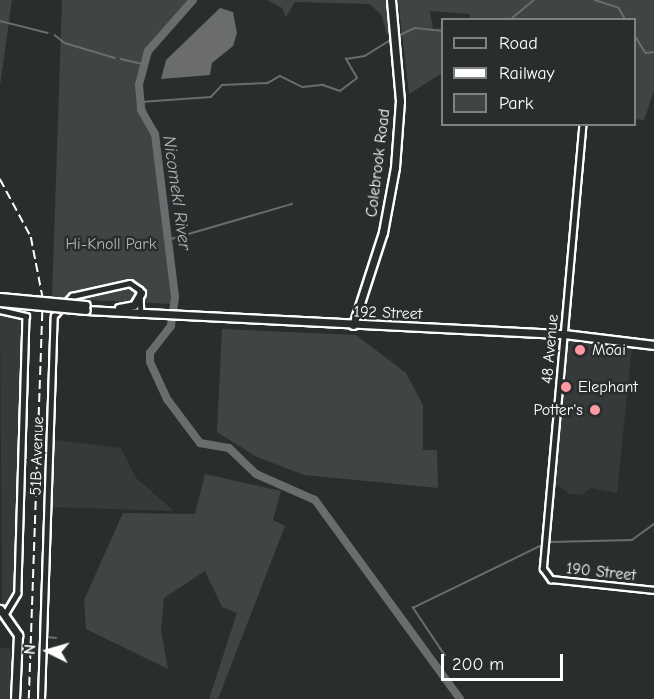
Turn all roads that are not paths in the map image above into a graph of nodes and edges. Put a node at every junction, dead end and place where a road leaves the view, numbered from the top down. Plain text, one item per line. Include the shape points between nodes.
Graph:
1 (391, 0) edge
2 (583, 126) edge
3 (141, 292) junction
4 (0, 297) edge
5 (0, 302) edge
6 (86, 307) junction
7 (100, 307) junction
8 (0, 310) edge
9 (120, 312) junction
10 (141, 314) junction
11 (353, 325) junction
12 (564, 334) junction
13 (654, 345) edge
14 (546, 575) joint
15 (654, 590) edge
16 (3, 611) edge
17 (15, 699) edge
18 (41, 699) edge

1 - 11 main road, Colebrook Road via 400,118 393,178
2 - 12 street, 48 Avenue
3 - 7 main road via 134,305
3 - 10 street
3 - 18 street, 51B Avenue via 130,283 75,295 54,316
4 - 6 main road, 192 Street, bridge
5 - 6 main road, 192 Street, bridge
6 - 7 main road, 192 Street
6 - 9 main road, 192 Street
7 - 9 main road, 192 Street
8 - 16 street via 26,316 18,593
9 - 10 main road, 192 Street
10 - 11 main road, 192 Street
11 - 12 main road, 192 Street
12 - 13 main road, 192 Street
12 - 14 street, 48 Avenue via 543,558
14 - 15 street, 190 Street
16 - 17 main road via 18,635

